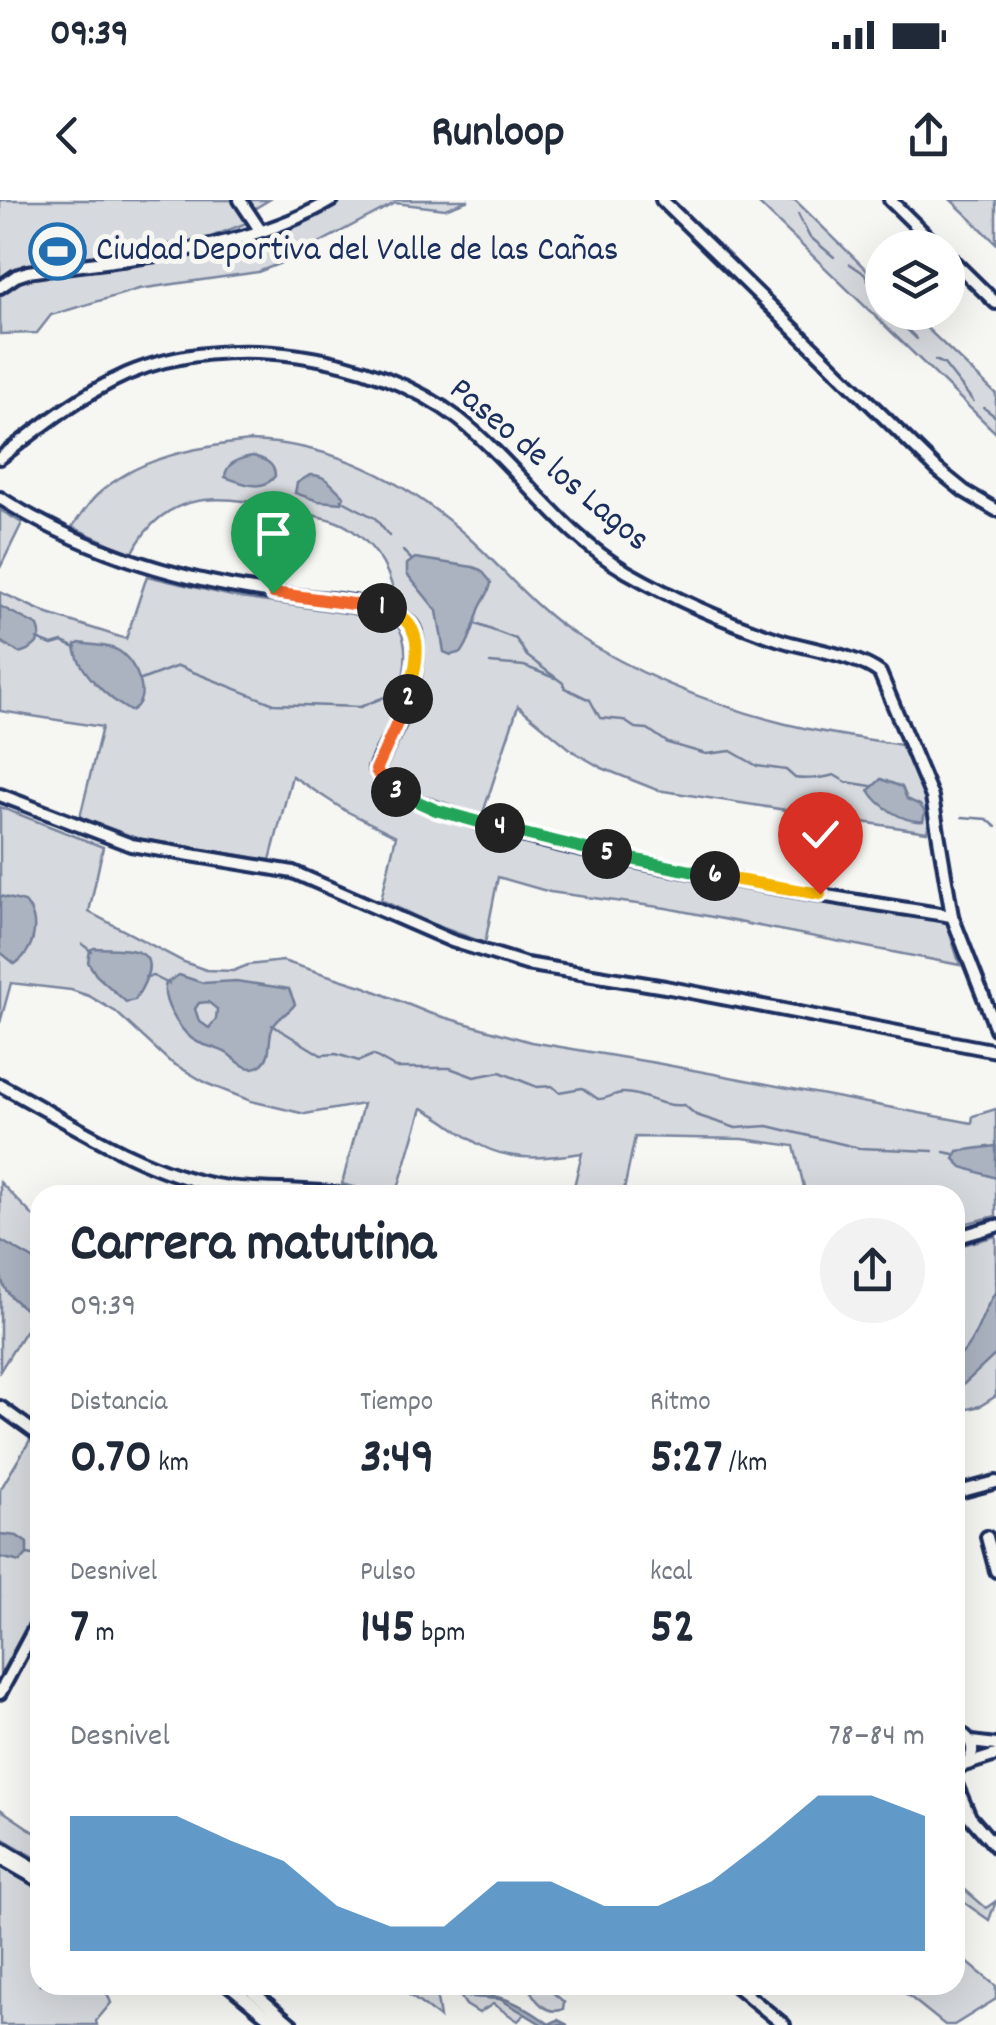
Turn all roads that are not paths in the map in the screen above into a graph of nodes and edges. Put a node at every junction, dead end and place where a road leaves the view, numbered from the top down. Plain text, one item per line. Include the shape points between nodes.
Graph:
1 (240, 200) edge
2 (332, 200) edge
3 (662, 200) edge
4 (890, 200) edge
5 (920, 230) edge
6 (252, 233) junction
7 (965, 273) edge
8 (0, 286) edge
9 (996, 304) edge
10 (0, 458) edge
11 (0, 498) edge
12 (996, 510) edge
13 (0, 795) edge
14 (952, 916) junction
15 (996, 1029) edge
16 (996, 1051) edge
17 (0, 1084) edge
18 (220, 1185) edge
19 (996, 1226) edge
20 (965, 1235) edge
21 (0, 1406) edge
22 (30, 1428) edge
23 (996, 1482) edge
24 (965, 1491) edge
25 (988, 1537) dead end
26 (996, 1571) edge
27 (30, 1637) edge
28 (0, 1693) edge
29 (965, 1735) edge
30 (971, 1742) junction
31 (996, 1745) edge
32 (996, 1755) edge
33 (965, 1761) edge
34 (965, 1764) edge
35 (965, 1806) edge
36 (996, 1847) edge
37 (0, 1848) edge
38 (0, 1858) edge
39 (30, 1865) edge
40 (30, 1875) edge
41 (240, 1995) edge
42 (257, 1995) edge
43 (747, 1995) edge
44 (278, 2025) edge
45 (292, 2025) edge
46 (784, 2025) edge

1 - 6 street
2 - 6 street
3 - 12 street via 938,470
4 - 5 street
6 - 8 street via 28,272
7 - 9 street
10 - 14 street, Paseo de los Lagos via 108,384 186,356 295,356 422,395 476,434 567,527 621,568 726,620 880,673 932,796
11 - 14 street via 55,530 147,565 215,584 378,607 404,617 416,641 412,683 376,770 384,784 414,801 549,842 670,868
13 - 16 street via 131,845 292,872 438,936 526,964
14 - 15 street, Paseo de los Lagos
17 - 18 street via 140,1159
19 - 20 street
21 - 22 street
23 - 24 street
25 - 26 street
27 - 28 street
29 - 30 street
30 - 31 street
30 - 33 street
32 - 34 street
35 - 36 street
37 - 39 street
38 - 40 street
41 - 44 street
42 - 45 street
43 - 46 street

